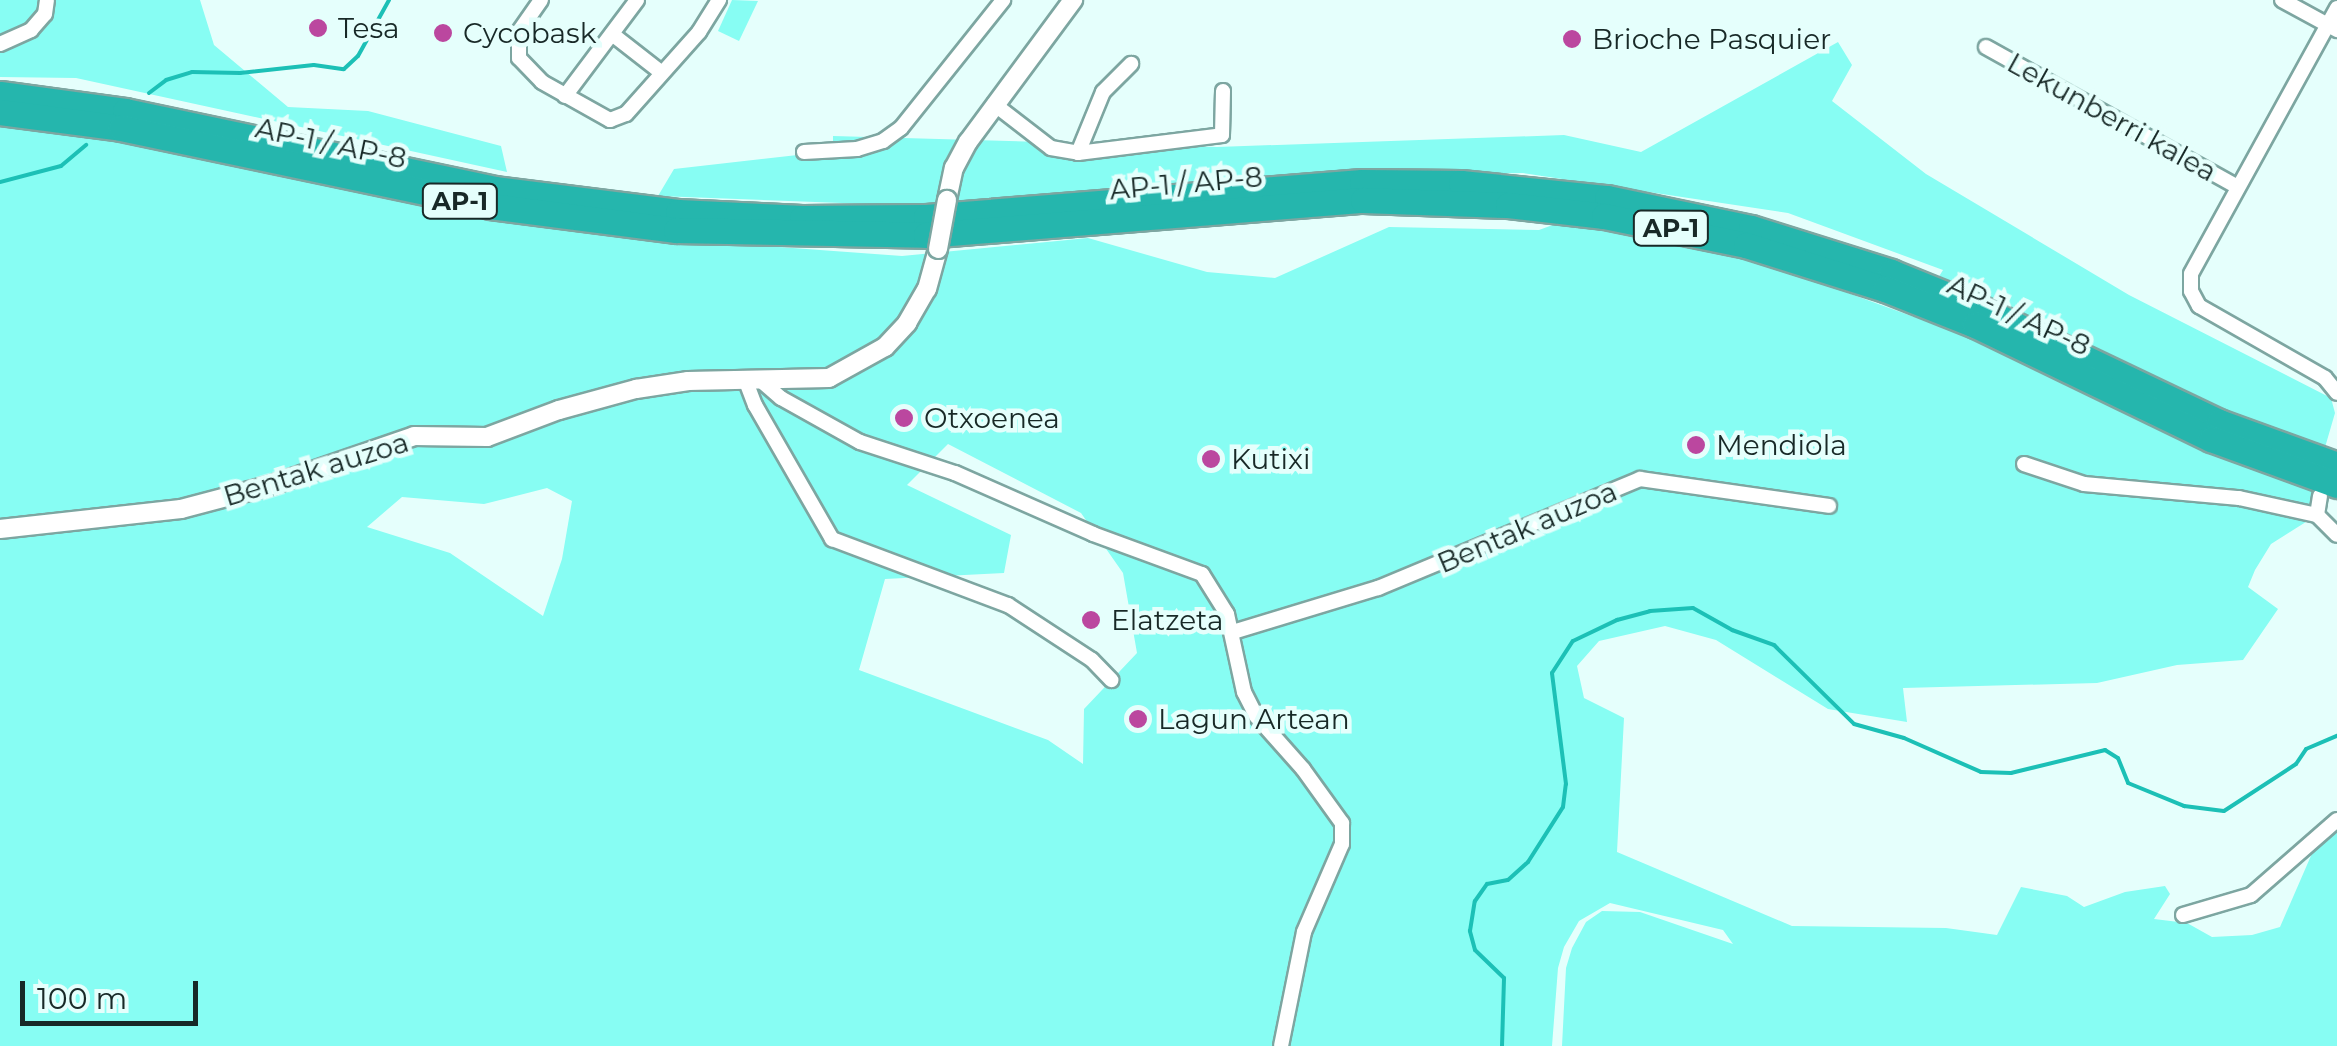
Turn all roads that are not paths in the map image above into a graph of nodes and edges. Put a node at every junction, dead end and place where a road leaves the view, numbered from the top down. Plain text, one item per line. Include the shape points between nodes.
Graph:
1 (47, 0) edge
2 (541, 0) edge
3 (637, 0) edge
4 (718, 0) edge
5 (1002, 0) edge
6 (1073, 0) edge
7 (2282, 0) edge
8 (2337, 8) edge
9 (2332, 28) edge
10 (612, 34) junction
11 (0, 44) edge
12 (1986, 47) dead end
13 (1131, 64) dead end
14 (662, 73) junction
15 (1224, 91) dead end
16 (0, 94) edge
17 (565, 96) junction
18 (994, 104) junction
19 (0, 112) edge
20 (804, 152) dead end
21 (1078, 153) junction
22 (2238, 188) junction
23 (752, 379) junction
24 (2337, 393) edge
25 (2024, 464) dead end
26 (2337, 465) edge
27 (2328, 490) edge
28 (1829, 506) dead end
29 (2317, 515) junction
30 (0, 529) edge
31 (2337, 534) edge
32 (1233, 632) junction
33 (1111, 680) dead end
34 (2337, 820) edge
35 (2183, 915) dead end
36 (1281, 1046) edge

1 - 11 street via 31,30
2 - 17 street via 519,32 520,58
3 - 10 street
4 - 14 street
5 - 20 street via 900,128 857,149
6 - 18 street, Bentak auzoa
7 - 9 street
8 - 9 street
9 - 22 street
10 - 14 street
10 - 17 street
12 - 22 street, Lekunberri kalea
13 - 21 street via 1103,92
14 - 17 street via 617,118 599,116
15 - 21 street via 1222,136
16 - 26 highway, AP-1 / AP-8 / AP-1 via 125,111 494,188 724,215 926,217 1362,182 1477,184 1608,198 1751,228 1891,272 2219,422
18 - 21 street via 1052,148
18 - 23 street, Bentak auzoa, bridge via 954,168 927,289 886,347 829,378
19 - 27 highway, AP-1 / AP-8 / AP-1 via 122,128 490,206 676,230 926,235 1362,200 1508,204 1604,216 1746,245 1885,289
22 - 24 street via 2191,274 2191,291 2199,306 2325,378
23 - 30 street, Bentak auzoa via 636,388 487,437 414,436 272,485 180,508
23 - 32 street via 860,442 1193,568 1217,596
23 - 33 street via 755,406 832,540 1008,606 1092,660
25 - 29 street via 2084,484 2239,498
27 - 29 street
28 - 32 street, Bentak auzoa via 1640,479 1378,588
29 - 31 street
32 - 36 street via 1244,692 1256,716 1342,823 1342,844 1304,932
34 - 35 street via 2250,895

